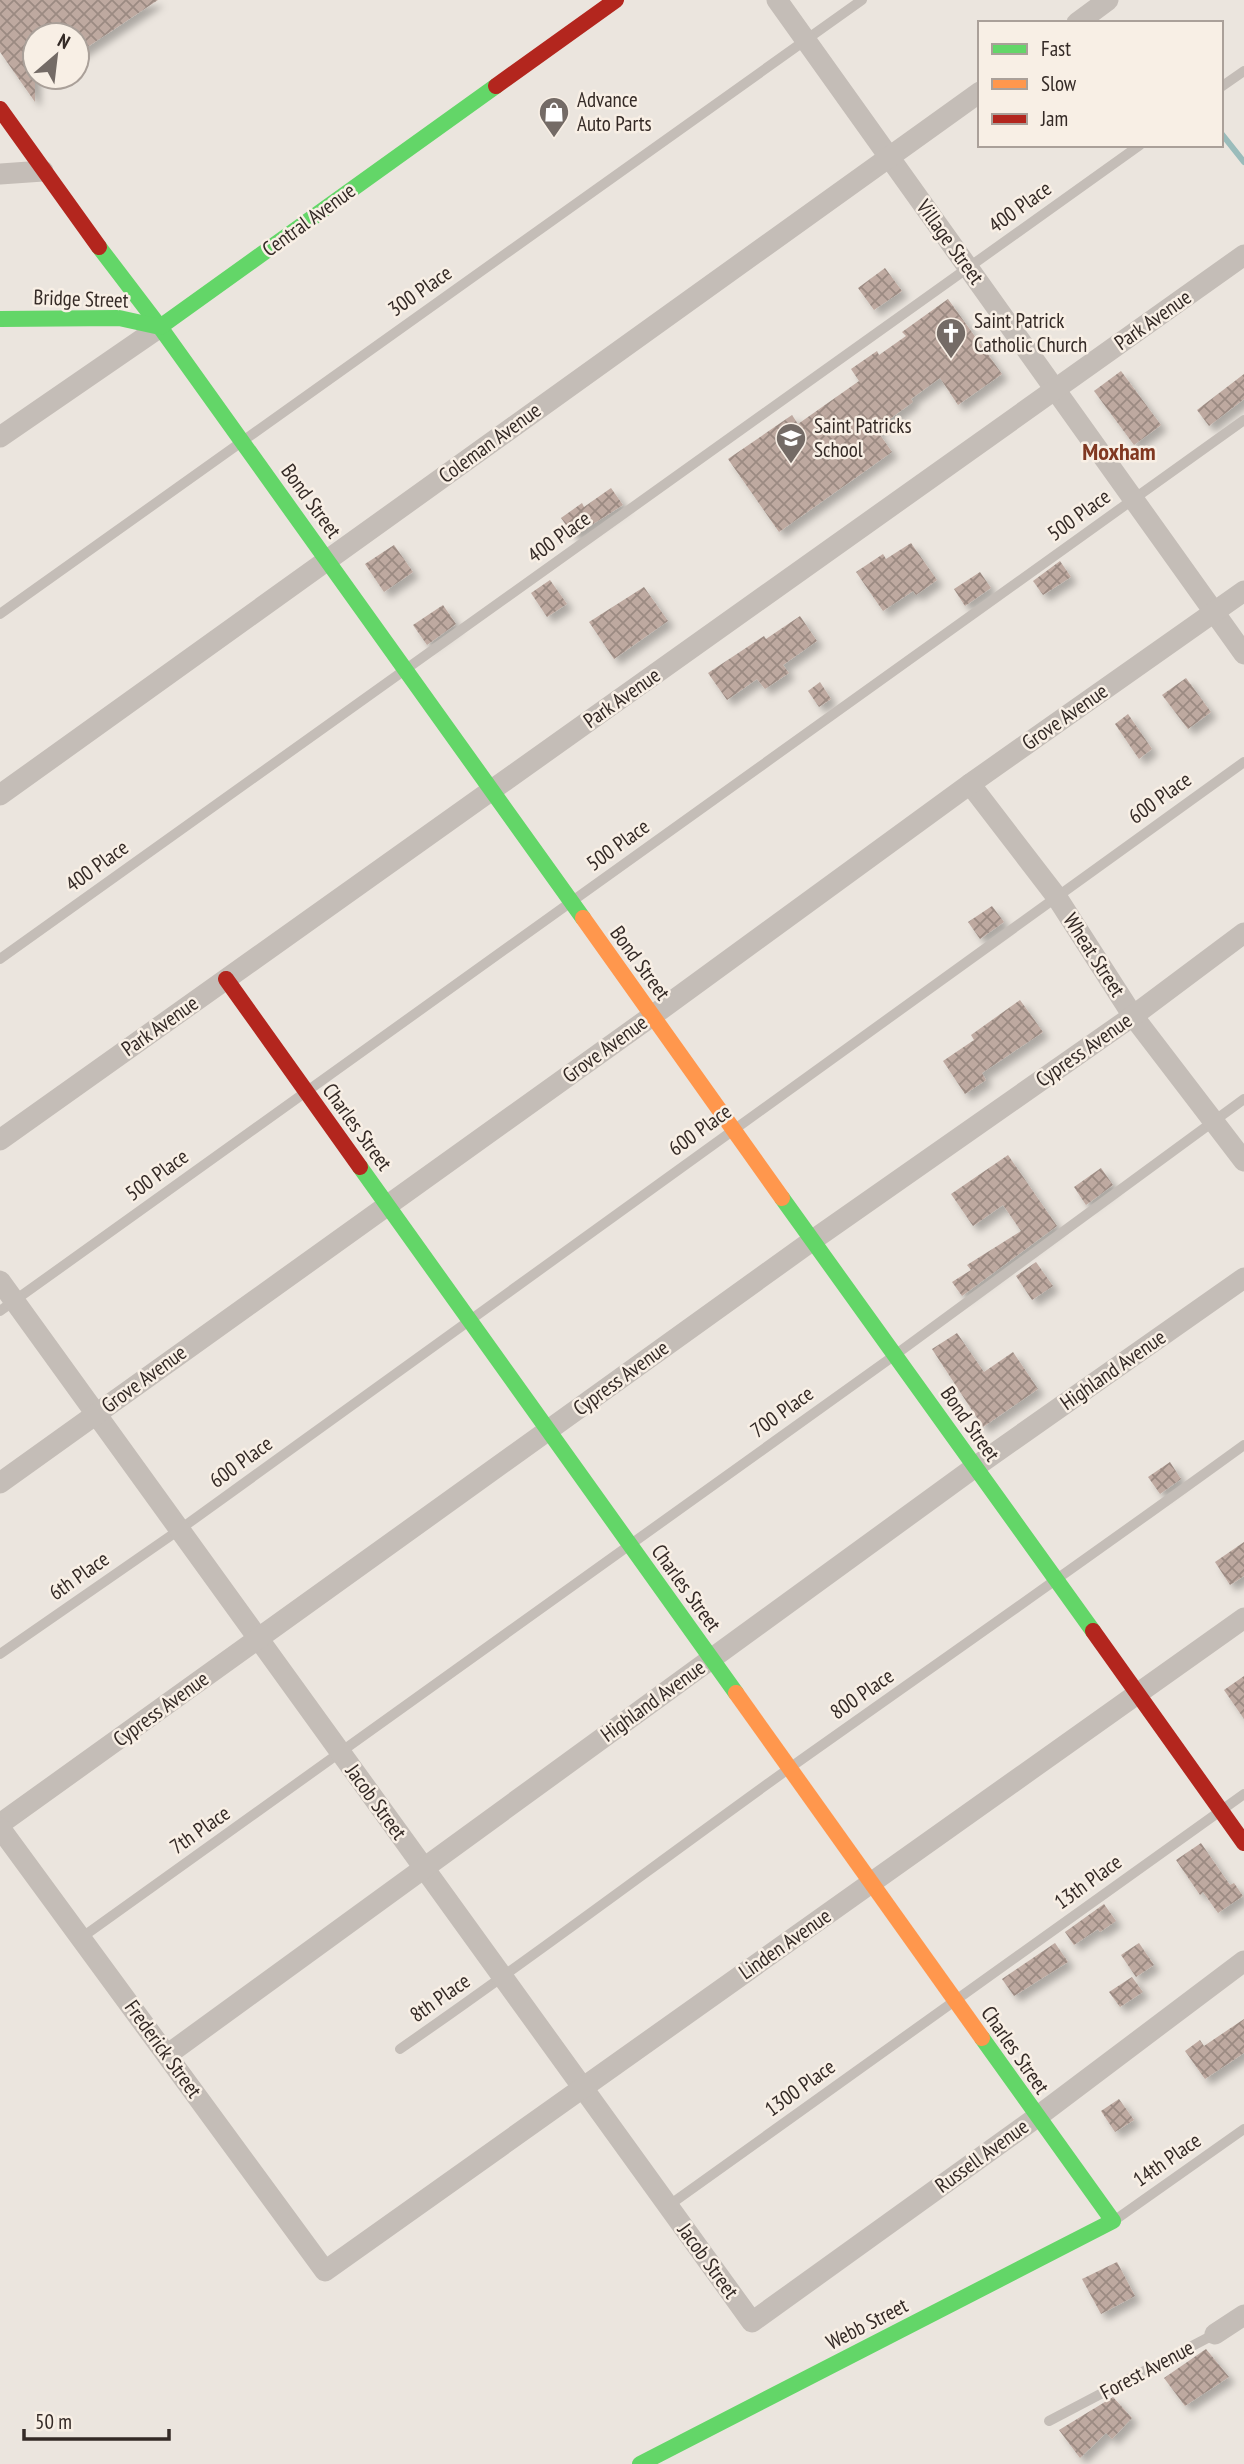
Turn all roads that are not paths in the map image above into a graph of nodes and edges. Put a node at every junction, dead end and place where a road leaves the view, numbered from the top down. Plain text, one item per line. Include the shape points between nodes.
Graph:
1 (616, 0) edge
2 (778, 0) edge
3 (862, 0) edge
4 (1108, 0) edge
5 (1080, 21) edge
6 (806, 40) junction
7 (1244, 71) edge
8 (1223, 87) edge
9 (978, 93) edge
10 (0, 109) edge
11 (1137, 147) edge
12 (889, 157) junction
13 (44, 171) junction
14 (0, 174) edge
15 (1244, 256) edge
16 (968, 268) junction
17 (0, 319) edge
18 (160, 327) junction
19 (1055, 390) junction
20 (1244, 420) edge
21 (0, 437) edge
22 (242, 441) junction
23 (1133, 499) junction
24 (327, 560) junction
25 (1244, 592) edge
26 (1214, 613) junction
27 (0, 614) edge
28 (1244, 654) edge
29 (405, 670) junction
30 (1244, 762) edge
31 (970, 784) junction
32 (491, 790) junction
33 (0, 795) edge
34 (1056, 896) junction
35 (571, 902) junction
36 (1244, 933) edge
37 (0, 959) edge
38 (226, 979) junction
39 (652, 1016) junction
40 (1133, 1016) junction
41 (306, 1092) junction
42 (1244, 1099) edge
43 (1214, 1120) junction
44 (734, 1130) junction
45 (0, 1140) edge
46 (1244, 1161) edge
47 (387, 1205) junction
48 (813, 1240) junction
49 (1244, 1278) edge
50 (0, 1281) edge
51 (7, 1306) edge
52 (470, 1321) junction
53 (895, 1354) junction
54 (96, 1414) junction
55 (548, 1430) junction
56 (1244, 1445) edge
57 (975, 1466) junction
58 (0, 1483) edge
59 (179, 1530) junction
60 (630, 1545) junction
61 (1057, 1581) junction
62 (1244, 1618) edge
63 (258, 1639) junction
64 (0, 1654) edge
65 (711, 1658) junction
66 (1137, 1694) junction
67 (341, 1754) junction
68 (789, 1768) junction
69 (1244, 1794) edge
70 (1221, 1811) junction
71 (0, 1826) edge
72 (1244, 1843) edge
73 (423, 1868) junction
74 (871, 1883) junction
75 (81, 1938) junction
76 (1244, 1961) edge
77 (503, 1978) junction
78 (955, 2001) junction
79 (400, 2049) dead end
80 (166, 2054) junction
81 (583, 2088) junction
82 (1037, 2117) junction
83 (1244, 2129) edge
84 (668, 2206) junction
85 (1113, 2221) junction
86 (325, 2271) joint
87 (1244, 2315) edge
88 (752, 2322) joint
89 (1215, 2334) joint
90 (1049, 2421) dead end
91 (640, 2464) edge

1 - 18 street, Central Avenue
2 - 6 street, Village Street
3 - 6 lane, 300 Place
4 - 5 street
6 - 12 street, Village Street
6 - 22 lane, 300 Place
7 - 8 lane
9 - 12 street, Coleman Avenue
10 - 13 street, Bond Street
11 - 16 lane, 400 Place
12 - 16 street, Village Street
12 - 24 street, Coleman Avenue
13 - 14 street
13 - 18 street, Bond Street
15 - 19 street, Park Avenue
16 - 19 street, Village Street
16 - 29 lane, 400 Place
17 - 18 street, Bridge Street via 119,317
18 - 21 street, Central Avenue
18 - 22 street, Bond Street
19 - 23 street, Village Street
19 - 32 street, Park Avenue
20 - 23 lane, 500 Place
22 - 24 street, Bond Street
22 - 27 lane, 300 Place
23 - 26 street, Village Street
23 - 35 lane, 500 Place
24 - 29 street, Bond Street
24 - 33 street, Coleman Avenue
25 - 26 street, Grove Avenue
26 - 28 street, Village Street
26 - 31 street, Grove Avenue
29 - 32 street, Bond Street
29 - 37 lane, 400 Place
30 - 34 lane, 600 Place
31 - 34 street, Wheat Street
31 - 39 street, Grove Avenue
32 - 35 street, Bond Street
32 - 38 street, Park Avenue
34 - 40 street, Wheat Street
34 - 44 lane, 600 Place
35 - 39 street, Bond Street
35 - 41 lane, 500 Place
36 - 40 street, Cypress Avenue
38 - 41 street, Charles Street
38 - 45 street, Park Avenue
39 - 44 street, Bond Street
39 - 47 street, Grove Avenue
40 - 43 street, Wheat Street
40 - 48 street, Cypress Avenue
41 - 47 street, Charles Street
41 - 51 lane, 500 Place
42 - 43 lane, 700 Place
43 - 46 street, Wheat Street
43 - 53 lane, 700 Place
44 - 48 street, Bond Street
44 - 52 lane, 600 Place
47 - 52 street, Charles Street
47 - 54 street, Grove Avenue
48 - 53 street, Bond Street
48 - 55 street, Cypress Avenue
49 - 57 street, Highland Avenue
50 - 51 street, Jacob Street
51 - 54 street, Jacob Street
52 - 55 street, Charles Street
52 - 59 lane, 600 Place
53 - 57 street, Bond Street
53 - 60 lane, 700 Place
54 - 58 street, Grove Avenue
54 - 59 street, Jacob Street
55 - 60 street, Charles Street
55 - 63 street, Cypress Avenue
56 - 61 lane, 800 Place
57 - 61 street, Bond Street
57 - 65 street, Highland Avenue
59 - 63 street, Jacob Street
59 - 64 lane, 6th Place
60 - 65 street, Charles Street
60 - 67 lane, 700 Place
61 - 66 street, Bond Street
61 - 68 lane, 800 Place
62 - 66 street, Linden Avenue
63 - 67 street, Jacob Street
63 - 71 street, Cypress Avenue
65 - 68 street, Charles Street
65 - 73 street, Highland Avenue
66 - 70 street, Bond Street
66 - 74 street, Linden Avenue
67 - 73 street, Jacob Street
67 - 75 lane, 7th Place
68 - 74 street, Charles Street
68 - 77 lane, 800 Place
69 - 70 lane, 13th Place
70 - 72 street, Bond Street
70 - 78 lane, 13th Place
71 - 75 street, Frederick Street
73 - 77 street, Jacob Street
73 - 80 street, Highland Avenue
74 - 78 street, Charles Street
74 - 81 street, Linden Avenue
75 - 80 street, Frederick Street
76 - 82 street, Russell Avenue
77 - 79 lane, 8th Place
77 - 81 street, Jacob Street
78 - 82 street, Charles Street
78 - 84 lane, 1300 Place
80 - 86 street, Frederick Street
81 - 84 street, Jacob Street
81 - 86 street, Linden Avenue
82 - 85 street, Charles Street
82 - 88 street, Russell Avenue
83 - 85 lane, 14th Place
84 - 88 street, Jacob Street
85 - 91 street, Webb Street
87 - 89 street, Forest Avenue
89 - 90 lane, Forest Avenue

